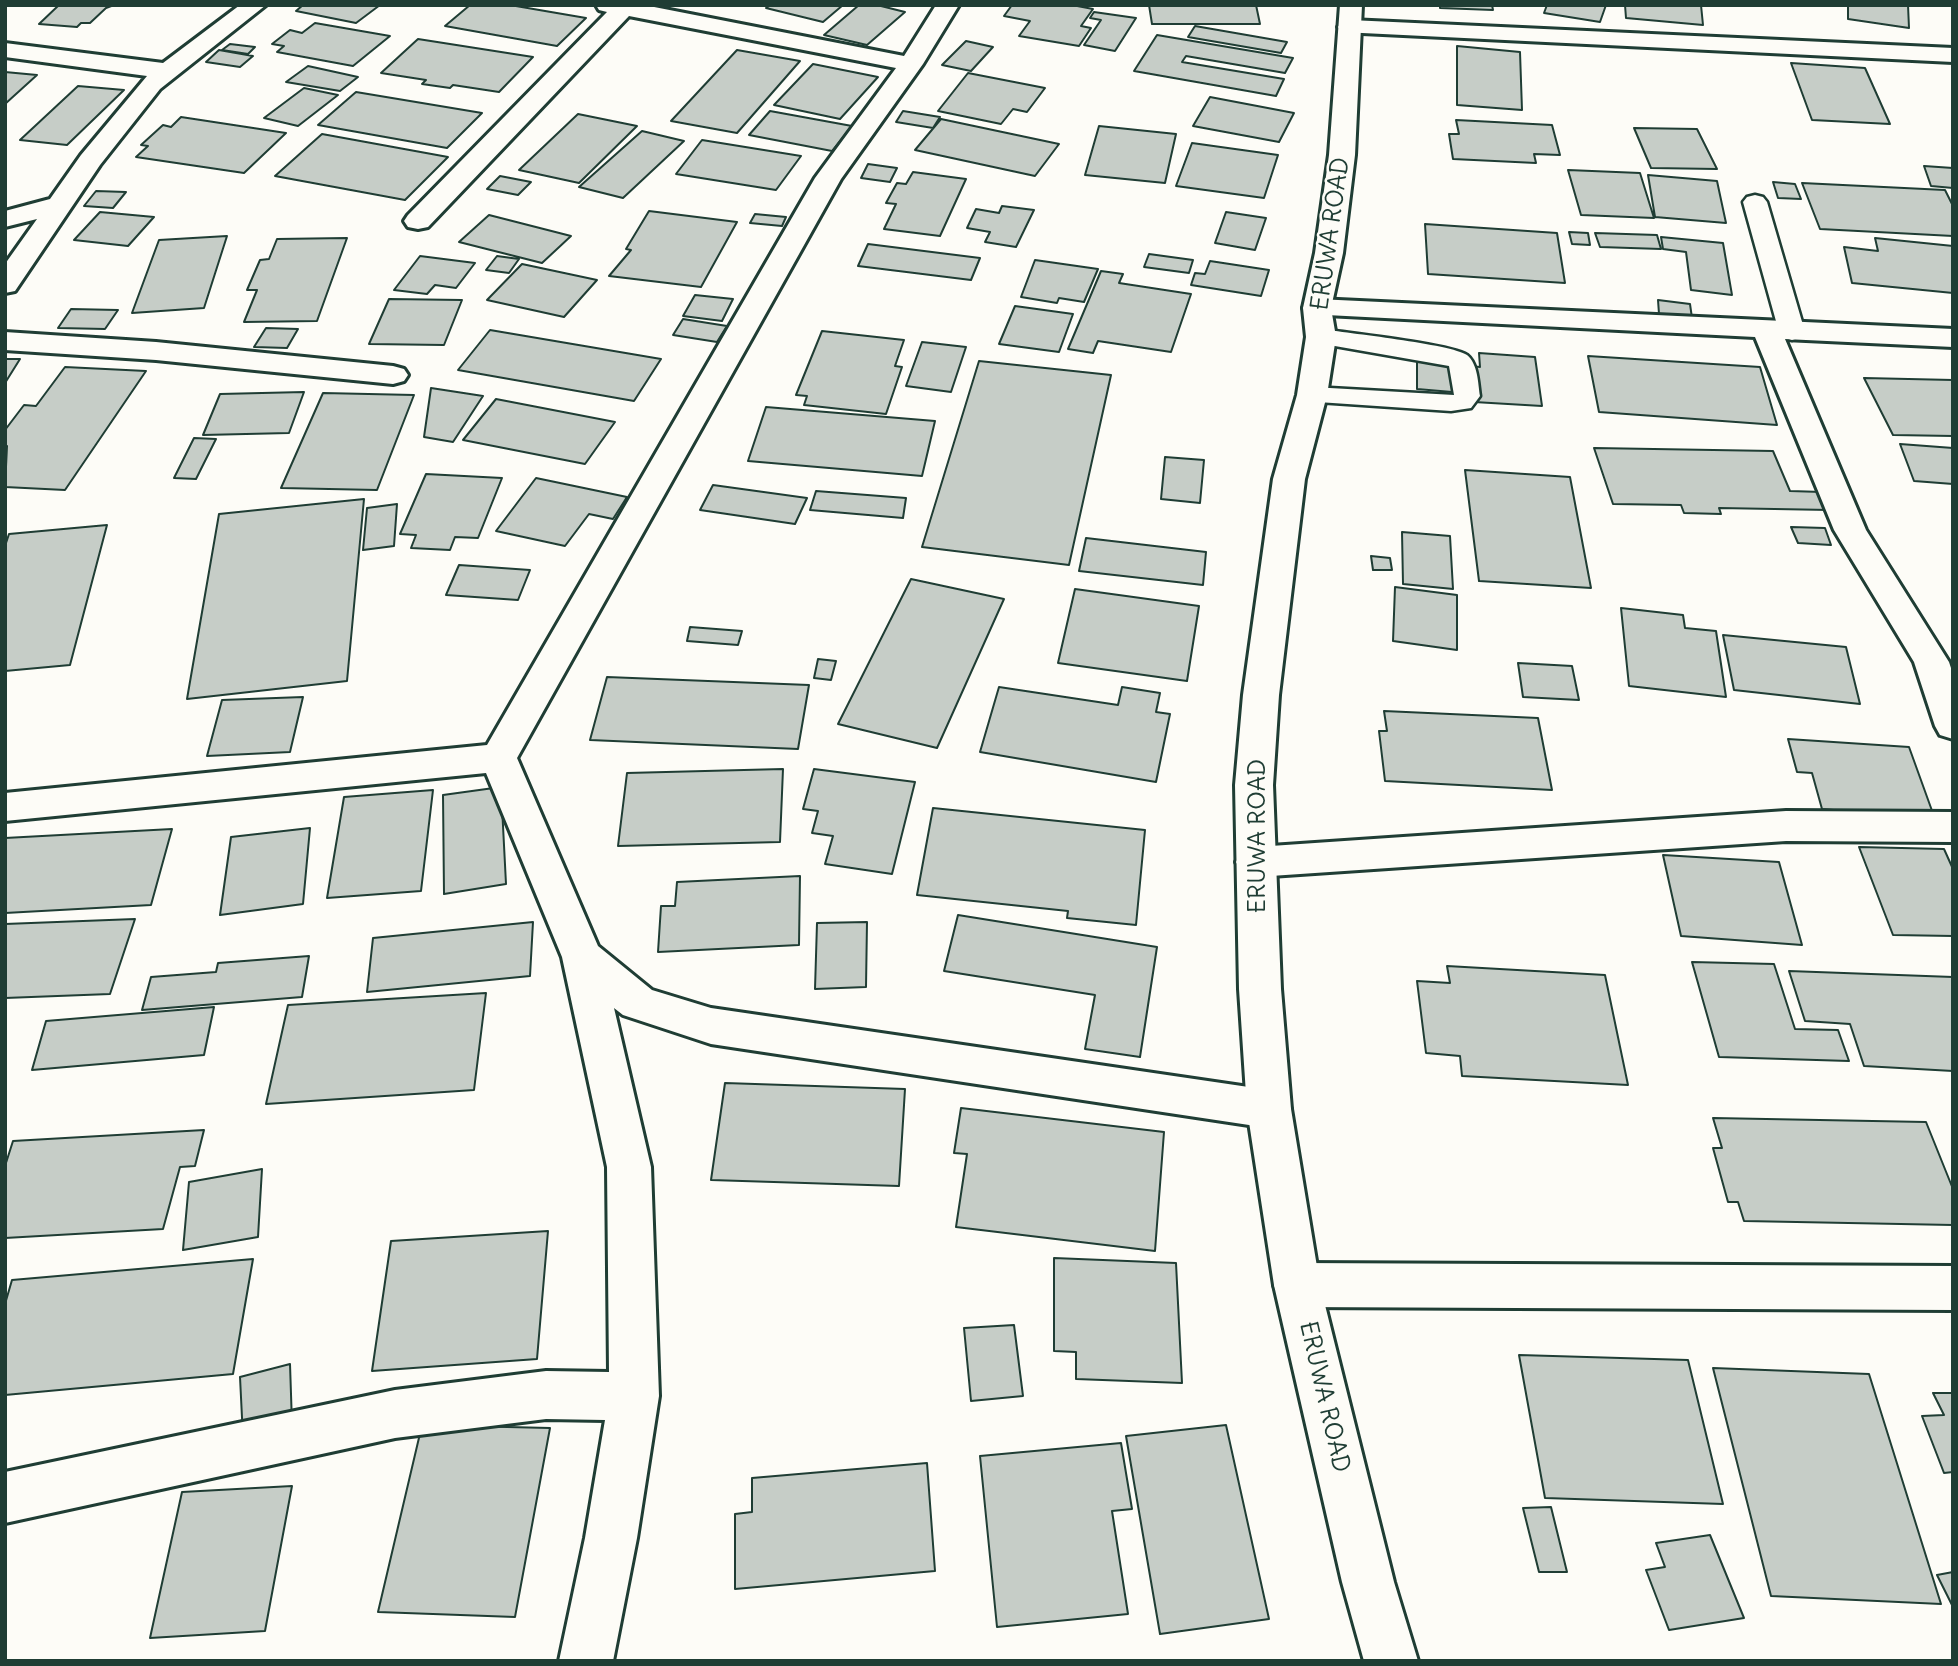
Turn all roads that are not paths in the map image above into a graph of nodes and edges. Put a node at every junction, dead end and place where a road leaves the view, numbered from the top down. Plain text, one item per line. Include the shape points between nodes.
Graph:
1 (255, 5) edge
2 (948, 5) edge
3 (616, 7) edge
4 (1350, 16) edge
5 (5, 50) edge
6 (1953, 55) edge
7 (911, 64) junction
8 (168, 71) junction
9 (1755, 202) dead end
10 (61, 204) junction
11 (5, 219) edge
12 (418, 221) dead end
13 (5, 231) edge
14 (37, 239) junction
15 (5, 285) edge
16 (1319, 323) junction
17 (1779, 331) junction
18 (1953, 338) edge
19 (5, 341) edge
20 (1396, 349) junction
21 (393, 375) dead end
22 (1311, 396) junction
23 (1399, 400) junction
24 (1942, 663) edge
25 (1953, 726) edge
26 (498, 758) junction
27 (5, 807) edge
28 (1953, 827) edge
29 (1256, 862) junction
30 (582, 957) junction
31 (1269, 1109) junction
32 (1297, 1285) junction
33 (1953, 1288) edge
34 (634, 1396) junction
35 (5, 1498) edge
36 (586, 1661) edge
37 (1391, 1661) edge

1 - 8 street
2 - 7 street
3 - 7 street
3 - 12 street
4 - 6 street
4 - 16 street, ERUWA ROAD via 1342,155
5 - 8 street
7 - 26 street via 828,178
8 - 10 street via 89,160
9 - 17 lane
10 - 11 street
10 - 14 street
13 - 14 street
14 - 15 street
16 - 17 street
16 - 20 lane
16 - 22 street, ERUWA ROAD
17 - 18 street
17 - 24 street via 1850,530
19 - 21 street
20 - 23 lane
20 - 23 lane via 1458,360 1467,396 1451,404
22 - 23 lane
22 - 29 street, ERUWA ROAD via 1289,480 1261,695 1254,785
24 - 25 street
26 - 27 street
26 - 30 street
28 - 29 street via 1786,826
29 - 31 street, ERUWA ROAD
30 - 31 street via 638,1003 711,1026
30 - 34 street via 629,1167
31 - 32 street, ERUWA ROAD
32 - 33 street
32 - 37 street, ERUWA ROAD
34 - 35 street via 546,1395 395,1414
34 - 36 street

